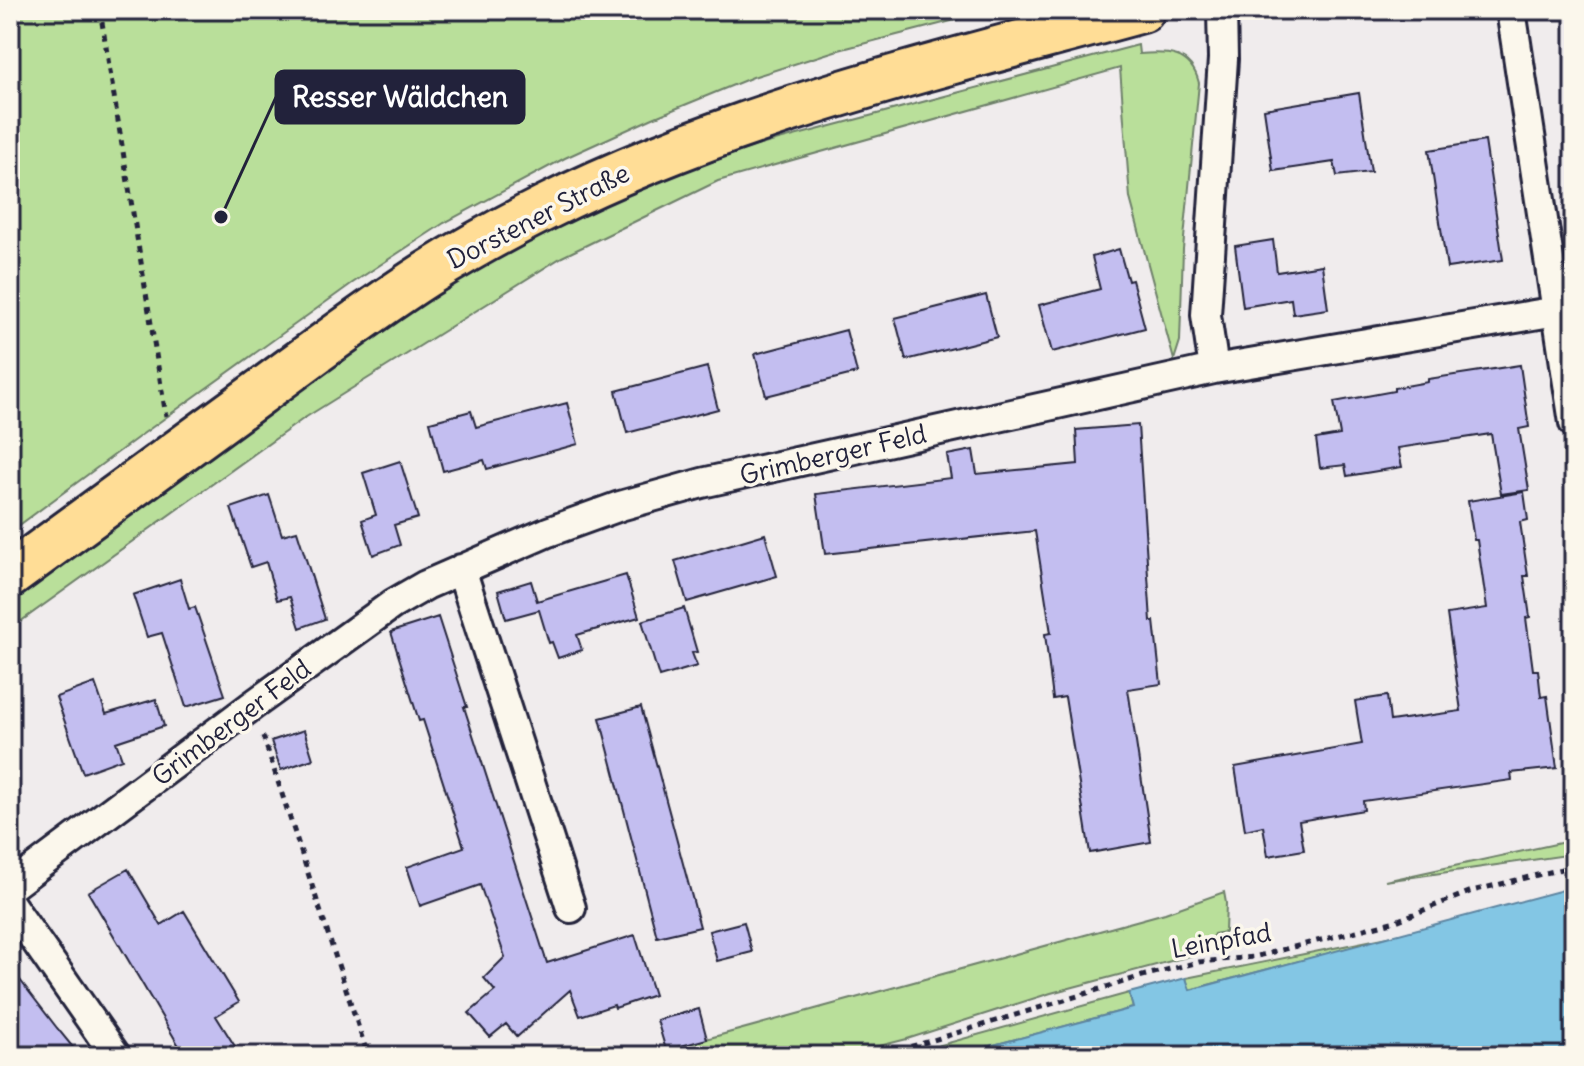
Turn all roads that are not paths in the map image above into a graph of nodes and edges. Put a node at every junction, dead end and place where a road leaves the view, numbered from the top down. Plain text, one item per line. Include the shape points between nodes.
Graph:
1 (1142, 10) edge
2 (1222, 10) edge
3 (1511, 10) edge
4 (1557, 311) junction
5 (1214, 369) junction
6 (1574, 423) edge
7 (461, 569) junction
8 (10, 575) edge
9 (10, 887) edge
10 (10, 904) edge
11 (571, 908) dead end
12 (116, 1056) edge

1 - 8 main road, Dorstener Straße via 761,117 631,167 521,221 427,274
2 - 5 street via 1206,315
3 - 4 street
4 - 5 street, Grimberger Feld
4 - 6 street
5 - 7 street, Grimberger Feld via 702,483 620,506
7 - 9 street, Grimberger Feld via 393,604
7 - 11 street
10 - 12 street

